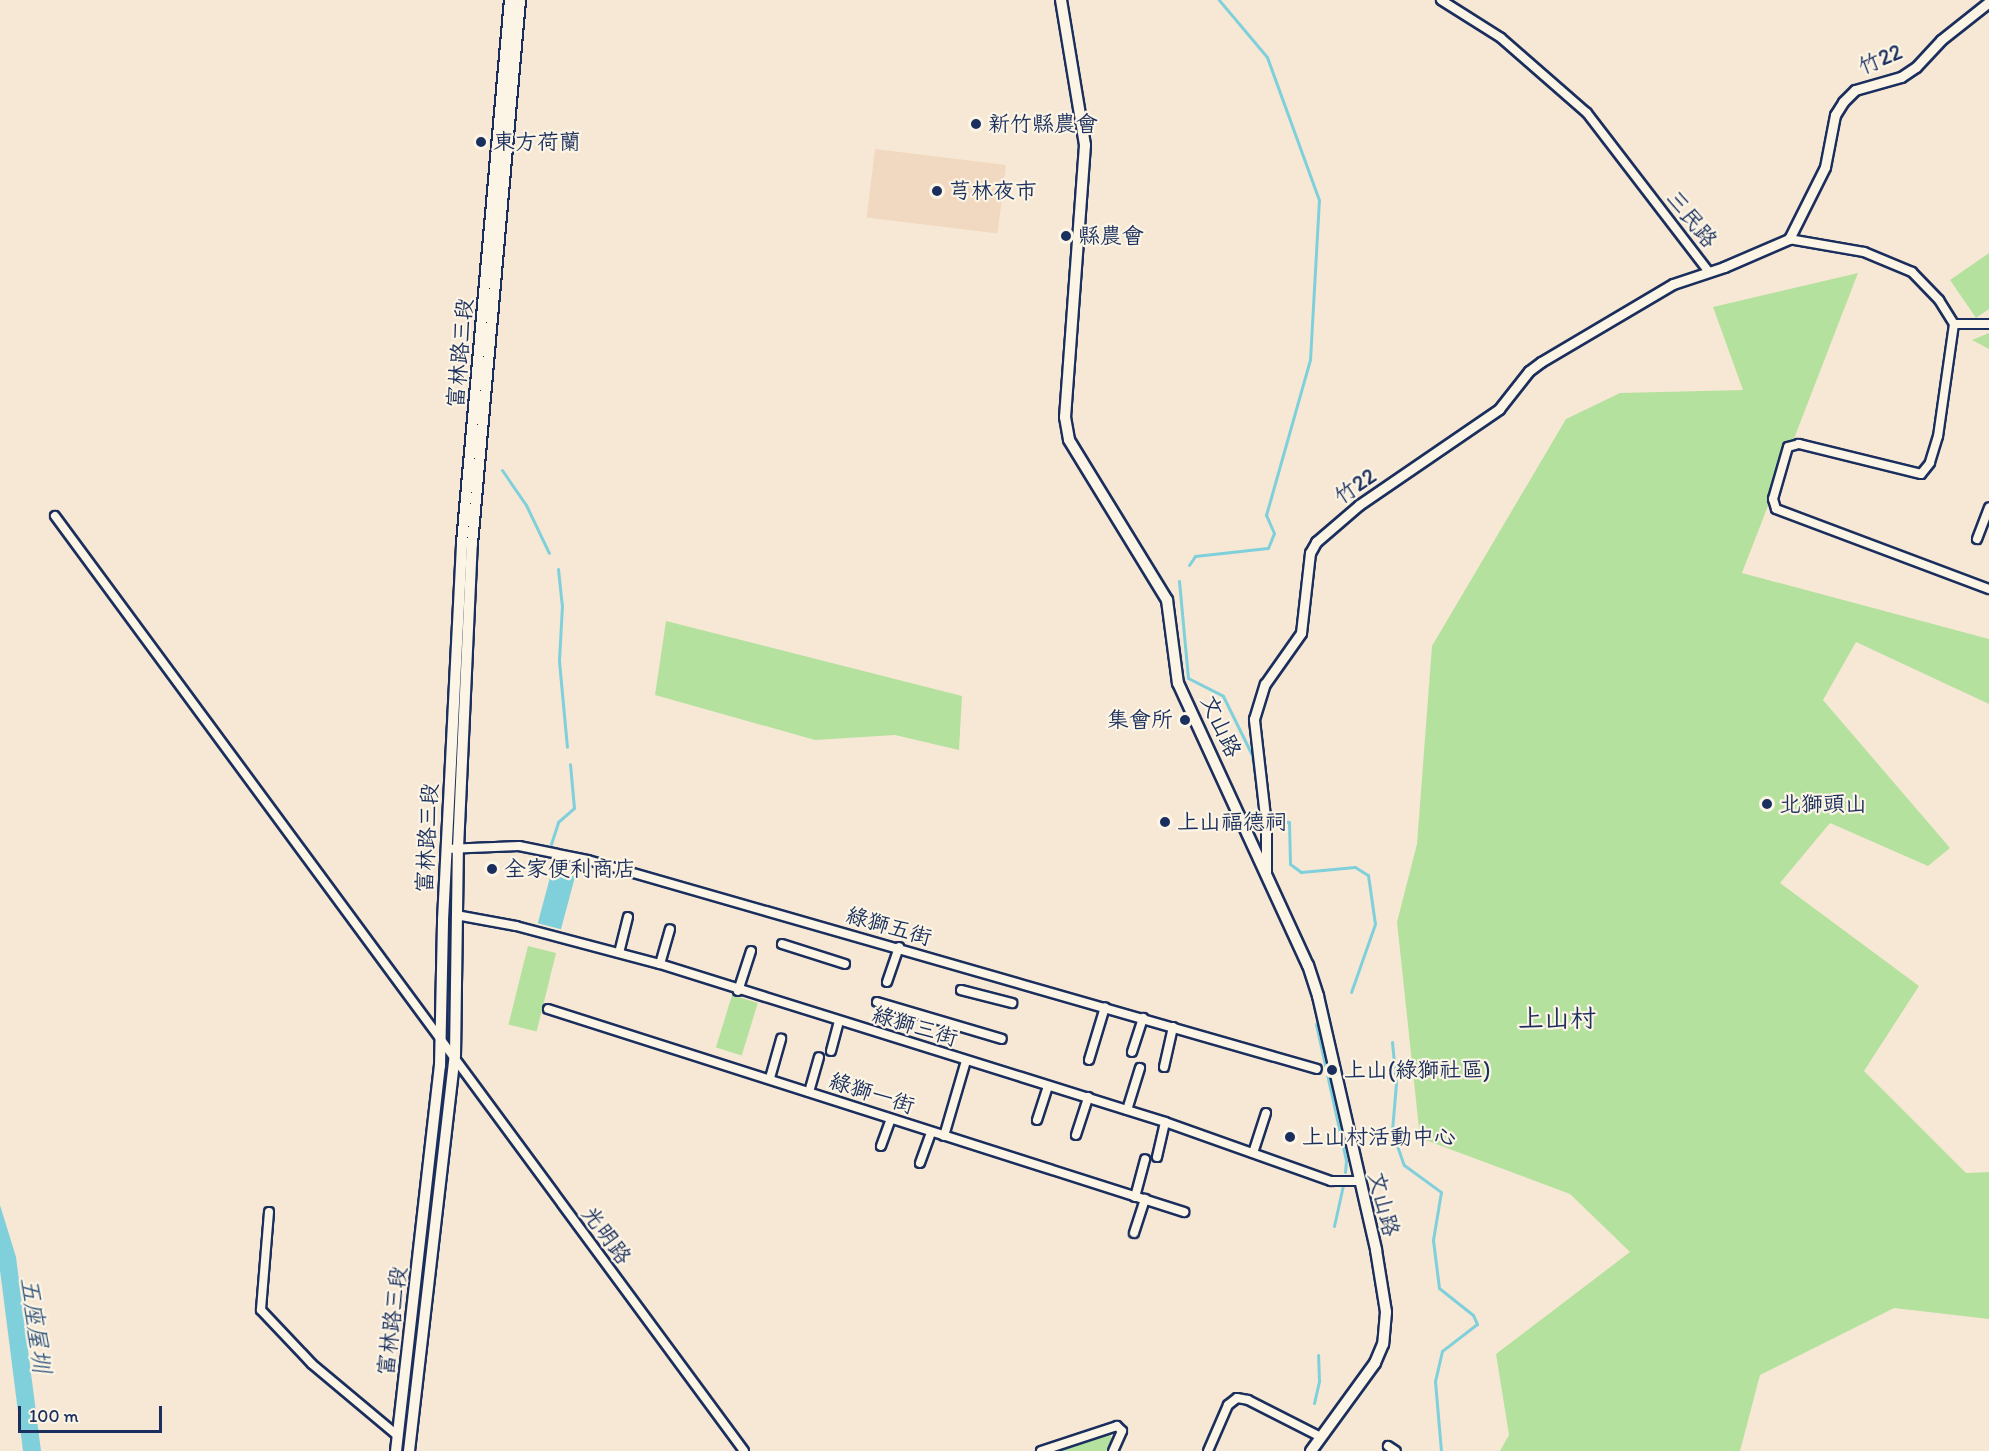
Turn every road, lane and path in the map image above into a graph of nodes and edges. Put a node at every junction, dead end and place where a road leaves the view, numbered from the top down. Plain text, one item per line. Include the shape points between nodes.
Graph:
1 (510, 0) edge
2 (520, 0) edge
3 (1062, 0) edge
4 (1441, 0) edge
5 (1989, 2) edge
6 (497, 227) junction
7 (1790, 239) junction
8 (1709, 272) junction
9 (1954, 324) junction
10 (1989, 324) edge
11 (1989, 507) edge
12 (55, 516) dead end
13 (1977, 539) dead end
14 (1989, 590) edge
15 (452, 848) junction
16 (1266, 878) junction
17 (456, 915) junction
18 (628, 917) dead end
19 (670, 929) dead end
20 (782, 944) dead end
21 (899, 947) junction
22 (751, 951) dead end
23 (619, 953) junction
24 (660, 964) junction
25 (845, 964) dead end
26 (887, 982) dead end
27 (962, 990) dead end
28 (738, 991) junction
29 (877, 1002) dead end
30 (1012, 1003) dead end
31 (1105, 1007) junction
32 (549, 1009) dead end
33 (1143, 1018) junction
34 (838, 1021) junction
35 (1173, 1027) junction
36 (781, 1039) dead end
37 (1002, 1039) dead end
38 (441, 1040) junction
39 (831, 1051) dead end
40 (1132, 1052) dead end
41 (455, 1056) junction
42 (819, 1057) dead end
43 (1089, 1060) dead end
44 (966, 1061) junction
45 (1164, 1067) dead end
46 (1140, 1068) dead end
47 (1317, 1069) dead end
48 (770, 1078) junction
49 (1048, 1086) junction
50 (809, 1092) junction
51 (1088, 1097) junction
52 (1127, 1110) junction
53 (1266, 1113) dead end
54 (891, 1119) junction
55 (1037, 1120) dead end
56 (1165, 1122) junction
57 (931, 1132) junction
58 (1076, 1135) dead end
59 (944, 1136) junction
60 (881, 1146) dead end
61 (1253, 1153) junction
62 (1157, 1157) dead end
63 (1145, 1159) dead end
64 (920, 1163) dead end
65 (1358, 1181) junction
66 (1136, 1197) junction
67 (1145, 1199) junction
68 (269, 1212) dead end
69 (1184, 1212) dead end
70 (1134, 1233) dead end
71 (398, 1436) junction
72 (1318, 1437) junction
73 (1388, 1446) dead end
74 (396, 1451) edge
75 (409, 1451) edge
76 (744, 1451) edge
77 (1041, 1451) edge
78 (1113, 1451) edge
79 (1208, 1451) edge
80 (1311, 1451) edge
81 (1396, 1451) edge

1 - 6 main road
2 - 6 main road
3 - 16 main road, 文山路 via 1085,145 1065,417 1070,440 1167,600 1178,683
4 - 8 street, 三民路 via 1501,38 1587,113
5 - 7 street, 竹22 / 竹22 via 1941,40 1916,67 1901,77 1855,90 1843,102 1835,115 1825,167
6 - 15 main road, 富林路三段 via 462,543
7 - 8 street, 三民路 / 竹22
7 - 9 street via 1864,252 1911,272 1939,300
8 - 16 street, 竹22 / 竹22 via 1664,289 1535,367 1499,409 1359,505 1316,542 1310,553 1301,633 1265,684 1254,718 1266,825
9 - 10 street
9 - 14 street via 1938,436 1930,463 1921,474 1799,444 1788,447 1773,499 1776,508
11 - 13 street
12 - 38 street, 光明路
15 - 17 main road, 富林路三段
15 - 21 street, 綠獅五街 via 519,846 588,860
15 - 38 main road, 富林路三段
16 - 65 main road, 文山路 via 1318,996
17 - 23 street, 綠獅三街
17 - 41 main road, 富林路三段
18 - 23 street
19 - 24 street
20 - 25 street
21 - 26 street
21 - 31 street, 綠獅五街
22 - 28 street
23 - 24 street, 綠獅三街
24 - 28 street, 綠獅三街
27 - 30 street
28 - 34 street, 綠獅三街
29 - 37 street
31 - 33 street, 綠獅五街
31 - 43 street
32 - 48 street, 綠獅一街
33 - 35 street, 綠獅五街
33 - 40 street
34 - 39 street
34 - 44 street, 綠獅三街
35 - 45 street
35 - 47 street, 綠獅五街
36 - 48 street
38 - 41 street, 光明路
38 - 71 main road, 富林路三段
41 - 75 main road, 富林路三段
41 - 76 street, 光明路
42 - 50 street
44 - 49 street, 綠獅三街
44 - 59 street
46 - 52 street
48 - 50 street, 綠獅一街
49 - 51 street, 綠獅三街
49 - 55 street
50 - 54 street, 綠獅一街
51 - 52 street, 綠獅三街
51 - 58 street
52 - 56 street, 綠獅三街
53 - 61 street
54 - 57 street, 綠獅一街
54 - 60 street
56 - 61 street, 綠獅三街
56 - 62 street
57 - 59 street, 綠獅一街
57 - 64 street
59 - 66 street, 綠獅一街
61 - 65 street, 綠獅三街 via 1331,1181
63 - 66 street
65 - 72 main road, 文山路 via 1376,1251 1386,1325 1375,1363
66 - 67 street, 綠獅一街
67 - 69 street, 綠獅一街
67 - 70 street
68 - 71 street via 261,1310 312,1364
71 - 74 main road, 富林路三段
72 - 79 street via 1237,1398 1228,1405
72 - 80 main road, 文山路
73 - 81 street
77 - 78 street via 1117,1426 1122,1431

